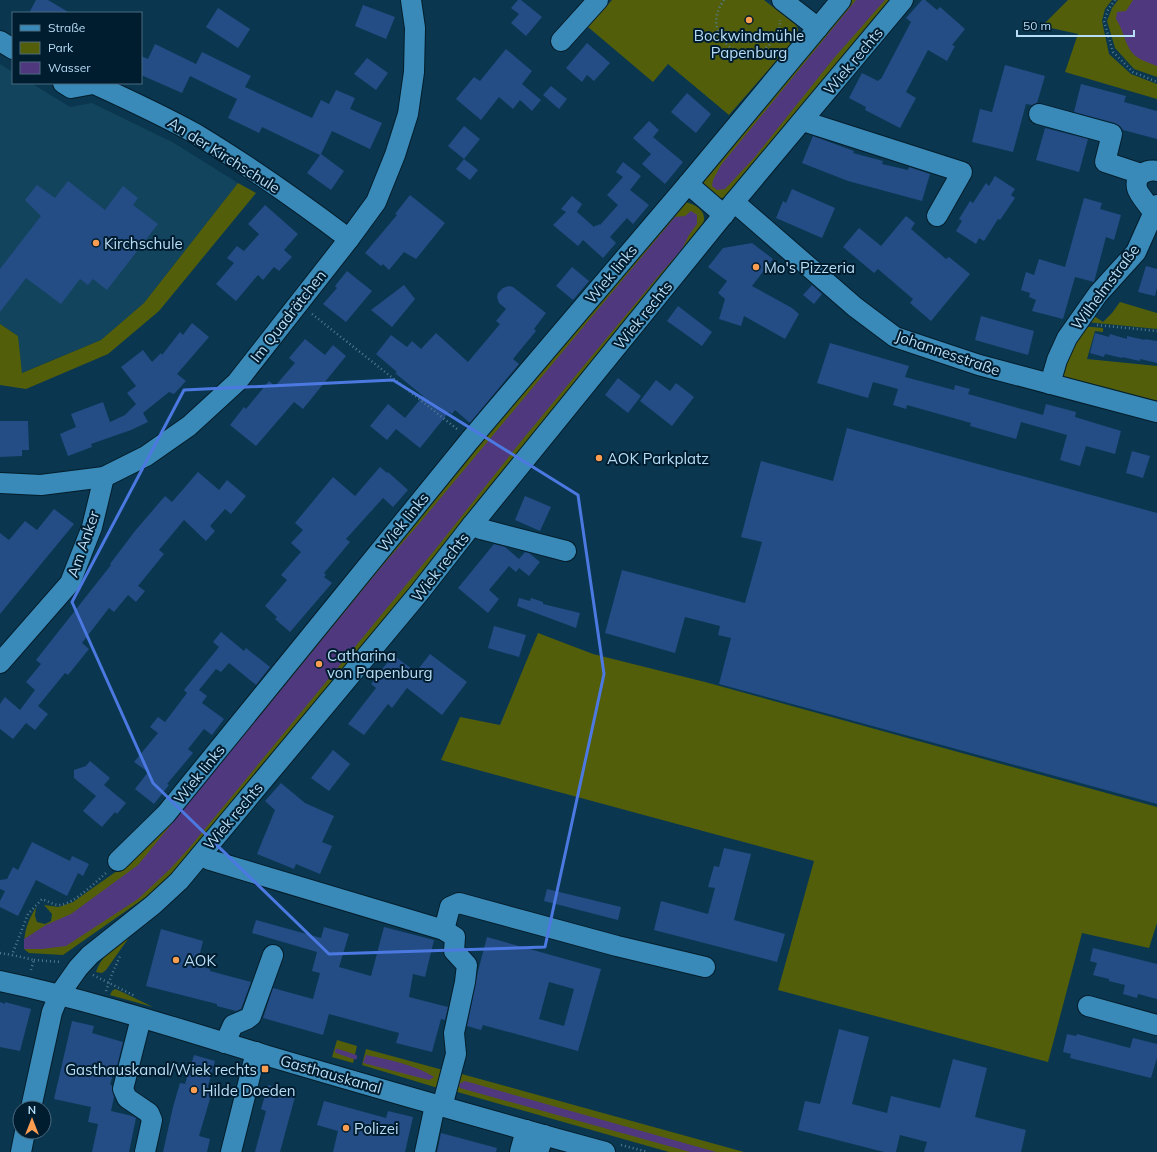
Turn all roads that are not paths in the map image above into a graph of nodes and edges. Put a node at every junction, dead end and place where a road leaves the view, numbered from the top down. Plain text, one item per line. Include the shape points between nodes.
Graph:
1 (411, 0) edge
2 (598, 0) edge
3 (841, 0) edge
4 (903, 0) edge
5 (784, 1) edge
6 (818, 28) junction
7 (0, 41) edge
8 (561, 41) dead end
9 (12, 47) edge
10 (65, 84) edge
11 (88, 84) edge
12 (94, 84) edge
13 (1039, 114) dead end
14 (803, 121) junction
15 (1149, 173) edge
16 (688, 184) junction
17 (729, 209) junction
18 (1155, 209) edge
19 (937, 216) dead end
20 (349, 239) junction
21 (1050, 384) junction
22 (1157, 412) edge
23 (104, 477) junction
24 (0, 483) edge
25 (472, 525) junction
26 (566, 551) dead end
27 (1, 659) edge
28 (201, 855) junction
29 (118, 861) road end
30 (444, 930) junction
31 (273, 955) dead end
32 (6, 961) edge
33 (705, 967) dead end
34 (0, 981) edge
35 (59, 995) junction
36 (1088, 1006) dead end
37 (141, 1018) junction
38 (1157, 1025) edge
39 (226, 1043) junction
40 (256, 1052) junction
41 (33, 1100) edge
42 (439, 1106) junction
43 (536, 1139) edge
44 (23, 1140) edge
45 (21, 1152) edge
46 (145, 1152) edge
47 (231, 1152) edge
48 (425, 1152) edge
49 (520, 1152) edge
50 (605, 1152) edge

1 - 20 street, Im Quadrätchen via 415,28 414,72 408,114 376,202
2 - 8 street
3 - 6 street, Wiek links
4 - 14 street, Wiek rechts
5 - 6 street
6 - 16 street, Wiek links
7 - 9 street
10 - 11 street via 71,88
12 - 20 street, An der Kirchschule via 155,112 214,146
13 - 15 street via 1112,134 1105,162
14 - 17 street, Wiek rechts
14 - 19 street via 962,172
15 - 18 street, Wilhelmstraße via 1137,181 1137,188
16 - 17 street
16 - 29 street, Wiek links via 470,440 166,814
17 - 21 street, Johannesstraße via 895,337 979,365
17 - 25 street, Wiek rechts
18 - 21 street, Wilhelmstraße via 1136,252 1098,294 1067,338
20 - 23 street, Im Quadrätchen via 237,382 189,426 146,456
21 - 22 street, Johannesstraße
23 - 24 street, Im Quadrätchen via 41,485
23 - 27 street, Am Anker via 92,527 70,583
25 - 26 street
25 - 28 street, Wiek rechts via 420,593
28 - 30 street via 210,860
28 - 35 street, Wiek rechts via 179,881 153,905 90,955
30 - 33 street via 450,908 459,903
30 - 42 street via 455,937 454,951 467,965 454,1033 456,1054
31 - 39 street via 251,1016 233,1025
32 - 35 street via 29,981
34 - 35 street
35 - 37 street, Gasthauskanal
35 - 41 street, Wiek rechts via 52,1012
36 - 38 street
37 - 39 street, Gasthauskanal
37 - 46 street via 123,1089 127,1098 149,1113 152,1120
39 - 40 street, Gasthauskanal
40 - 42 street, Gasthauskanal
40 - 47 street
42 - 43 street, Gasthauskanal
42 - 48 street
43 - 49 street
43 - 50 street, Gasthauskanal
44 - 45 street

